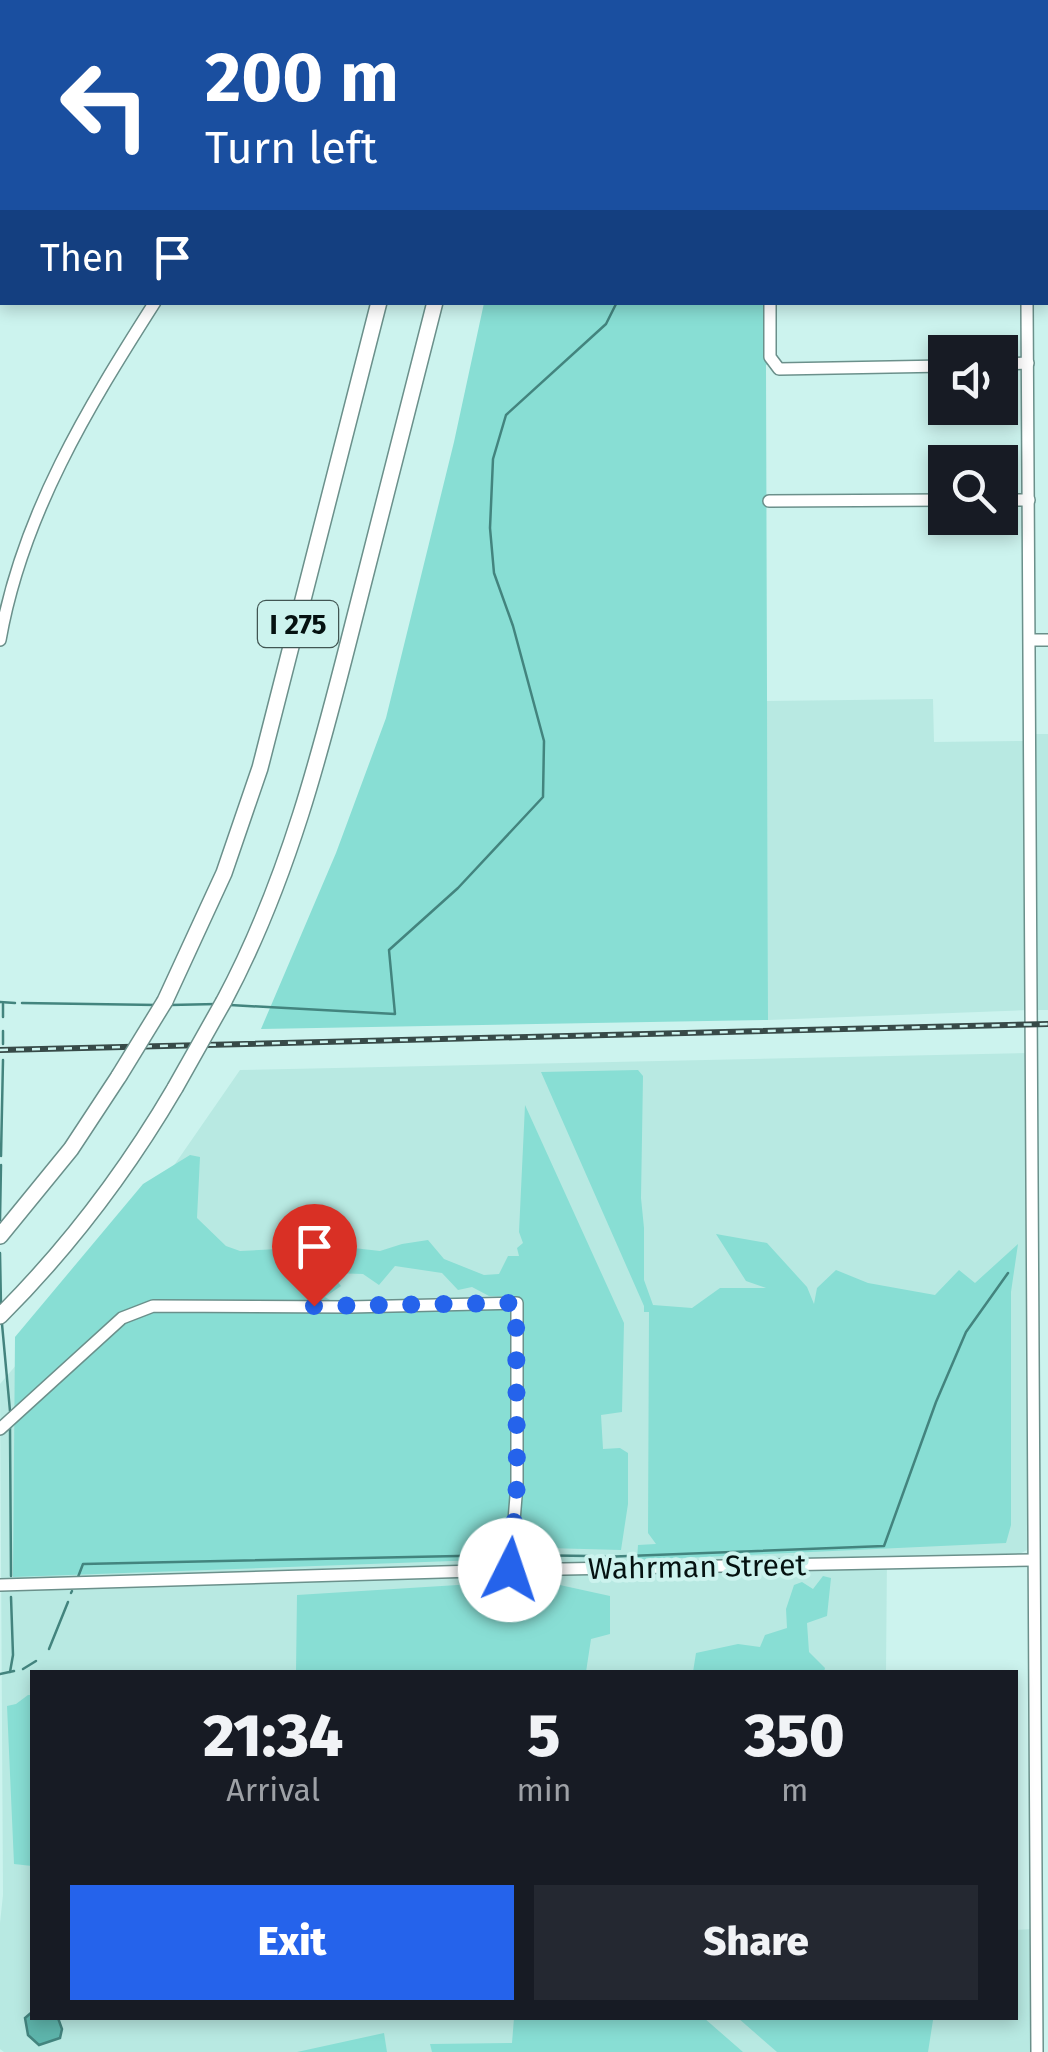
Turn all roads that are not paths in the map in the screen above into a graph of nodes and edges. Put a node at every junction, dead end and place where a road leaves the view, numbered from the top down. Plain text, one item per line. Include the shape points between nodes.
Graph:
1 (153, 305) edge
2 (378, 305) edge
3 (434, 305) edge
4 (770, 305) edge
5 (1028, 305) edge
6 (1018, 364) edge
7 (1028, 364) junction
8 (928, 367) edge
9 (928, 500) edge
10 (1018, 500) edge
11 (1029, 500) junction
12 (769, 501) dead end
13 (1, 625) edge
14 (0, 640) edge
15 (1030, 640) junction
16 (1048, 640) edge
17 (1032, 1135) junction
18 (1048, 1135) edge
19 (0, 1236) edge
20 (1048, 1270) edge
21 (1033, 1271) junction
22 (0, 1316) edge
23 (1048, 1406) edge
24 (1034, 1407) junction
25 (0, 1429) edge
26 (1048, 1547) edge
27 (1034, 1554) junction
28 (510, 1570) junction
29 (0, 1585) edge
30 (1042, 1688) edge
31 (1042, 1819) edge
32 (1042, 1959) edge
33 (1037, 2052) edge

1 - 13 street via 68,447
2 - 19 highway, I 275, bridge via 260,768 224,873 165,1002 71,1149
3 - 22 highway, I 275, bridge via 310,787 250,948 153,1126
4 - 8 street via 770,358 785,371
5 - 7 street
6 - 7 street
7 - 11 street
9 - 12 street
10 - 11 street
11 - 15 street
13 - 14 street
15 - 16 street
15 - 17 street
17 - 18 street
17 - 21 street
20 - 21 street
21 - 24 street
23 - 24 street
24 - 27 street
25 - 28 street via 122,1318 154,1306 516,1303 517,1484
26 - 27 street, Wahrman Street
27 - 28 street, Wahrman Street
27 - 30 street
28 - 29 street, Wahrman Street
30 - 31 street
31 - 32 street
32 - 33 street

